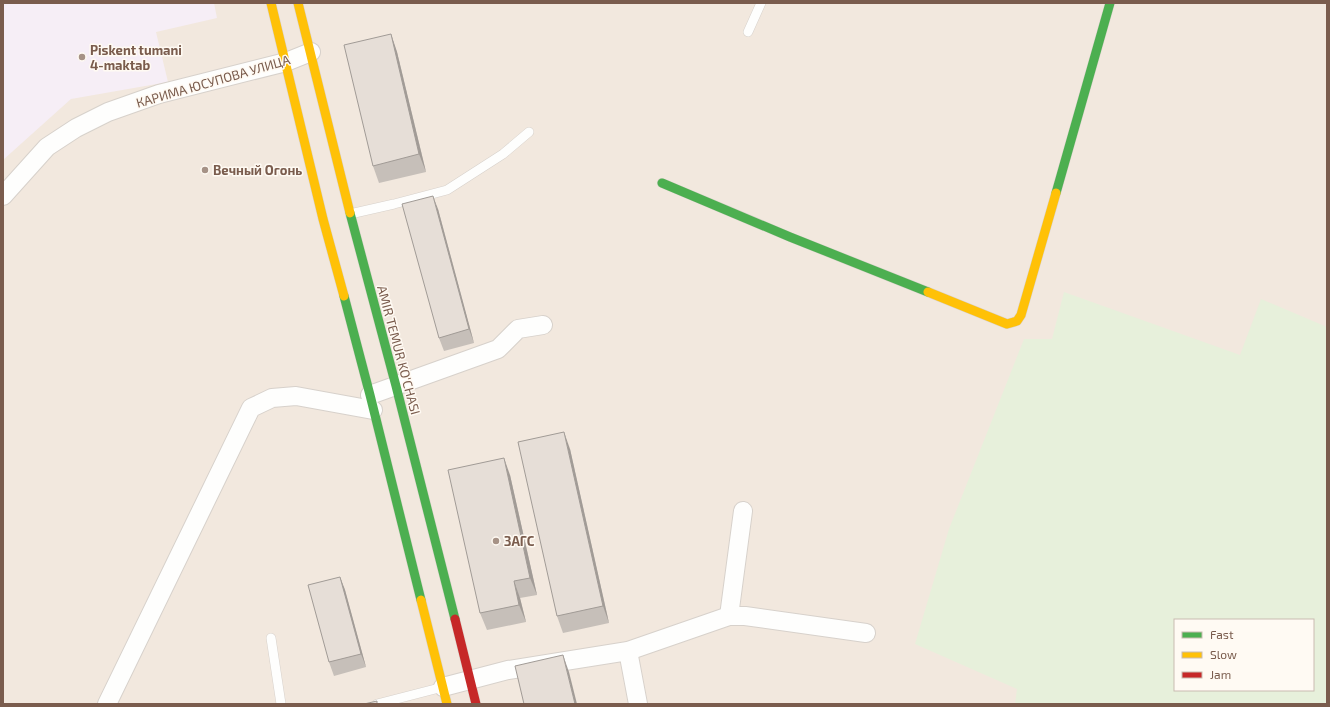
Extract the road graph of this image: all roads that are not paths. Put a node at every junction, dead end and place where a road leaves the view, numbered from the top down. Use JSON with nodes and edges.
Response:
{"nodes":[{"id":1,"x":271,"y":3,"type":"edge"},
{"id":2,"x":298,"y":3,"type":"edge"},
{"id":3,"x":761,"y":3,"type":"edge"},
{"id":4,"x":1110,"y":3,"type":"edge"},
{"id":5,"x":748,"y":32,"type":"dead end"},
{"id":6,"x":311,"y":52,"type":"junction"},
{"id":7,"x":286,"y":62,"type":"junction"},
{"id":8,"x":529,"y":132,"type":"dead end"},
{"id":9,"x":662,"y":183,"type":"dead end"},
{"id":10,"x":3,"y":196,"type":"edge"},
{"id":11,"x":350,"y":214,"type":"junction"},
{"id":12,"x":543,"y":325,"type":"dead end"},
{"id":13,"x":396,"y":386,"type":"junction"},
{"id":14,"x":371,"y":403,"type":"junction"},
{"id":15,"x":743,"y":510,"type":"dead end"},
{"id":16,"x":729,"y":616,"type":"junction"},
{"id":17,"x":866,"y":633,"type":"dead end"},
{"id":18,"x":271,"y":638,"type":"dead end"},
{"id":19,"x":628,"y":651,"type":"junction"},
{"id":20,"x":470,"y":680,"type":"junction"},
{"id":21,"x":445,"y":696,"type":"edge"},
{"id":22,"x":107,"y":704,"type":"edge"},
{"id":23,"x":281,"y":704,"type":"edge"},
{"id":24,"x":377,"y":704,"type":"edge"},
{"id":25,"x":476,"y":704,"type":"edge"},
{"id":26,"x":638,"y":704,"type":"edge"}],
"edges":[{"from":1,"to":7,"type":"main road"},
{"from":2,"to":6,"type":"main road","name":"AMIR TEMUR KO'CHASI"},
{"from":3,"to":5,"type":"lane"},
{"from":4,"to":9,"type":"main road"},
{"from":6,"to":7,"type":"street","name":"КАРИМА ЮСУПОВА УЛИЦА"},
{"from":6,"to":11,"type":"main road","name":"AMIR TEMUR KO'CHASI"},
{"from":7,"to":10,"type":"street","name":"КАРИМА ЮСУПОВА УЛИЦА"},
{"from":7,"to":14,"type":"main road"},
{"from":8,"to":11,"type":"lane"},
{"from":11,"to":13,"type":"main road","name":"AMIR TEMUR KO'CHASI"},
{"from":12,"to":13,"type":"street"},
{"from":13,"to":14,"type":"street"},
{"from":13,"to":20,"type":"main road","name":"AMIR TEMUR KO'CHASI"},
{"from":14,"to":21,"type":"main road"},
{"from":14,"to":22,"type":"street"},
{"from":15,"to":16,"type":"street"},
{"from":16,"to":17,"type":"street"},
{"from":16,"to":19,"type":"street"},
{"from":18,"to":23,"type":"lane"},
{"from":19,"to":20,"type":"street"},
{"from":19,"to":26,"type":"street"},
{"from":20,"to":21,"type":"street"},
{"from":20,"to":25,"type":"main road","name":"AMIR TEMUR KO'CHASI"},
{"from":21,"to":24,"type":"lane"}]}
